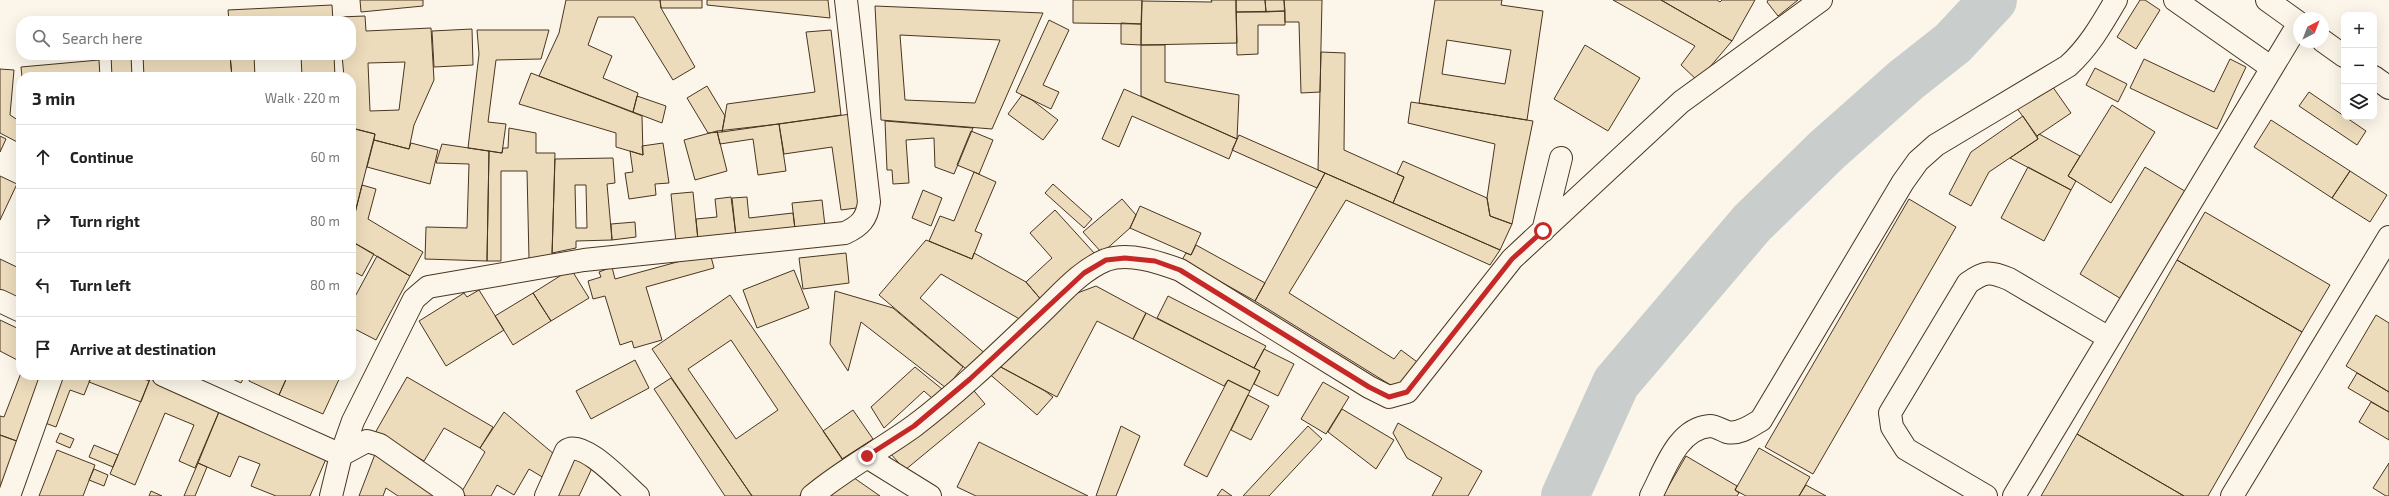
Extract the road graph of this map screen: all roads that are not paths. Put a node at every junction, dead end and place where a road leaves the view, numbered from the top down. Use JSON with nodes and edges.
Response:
{"nodes":[{"id":1,"x":846,"y":0,"type":"edge"},
{"id":2,"x":1821,"y":0,"type":"edge"},
{"id":3,"x":2116,"y":0,"type":"edge"},
{"id":4,"x":2175,"y":0,"type":"edge"},
{"id":5,"x":2267,"y":0,"type":"edge"},
{"id":6,"x":2293,"y":19,"type":"edge"},
{"id":7,"x":2293,"y":33,"type":"edge"},
{"id":8,"x":2329,"y":45,"type":"edge"},
{"id":9,"x":2341,"y":54,"type":"edge"},
{"id":10,"x":2272,"y":68,"type":"junction"},
{"id":11,"x":2377,"y":79,"type":"edge"},
{"id":12,"x":2389,"y":88,"type":"edge"},
{"id":13,"x":1561,"y":158,"type":"dead end"},
{"id":14,"x":1543,"y":231,"type":"junction"},
{"id":15,"x":2389,"y":237,"type":"edge"},
{"id":16,"x":0,"y":301,"type":"edge"},
{"id":17,"x":16,"y":309,"type":"edge"},
{"id":18,"x":2109,"y":338,"type":"junction"},
{"id":19,"x":50,"y":380,"type":"edge"},
{"id":20,"x":174,"y":380,"type":"edge"},
{"id":21,"x":341,"y":455,"type":"junction"},
{"id":22,"x":867,"y":456,"type":"junction"},
{"id":23,"x":9,"y":496,"type":"edge"},
{"id":24,"x":331,"y":496,"type":"edge"},
{"id":25,"x":453,"y":496,"type":"edge"},
{"id":26,"x":546,"y":496,"type":"edge"},
{"id":27,"x":638,"y":496,"type":"edge"},
{"id":28,"x":812,"y":496,"type":"edge"},
{"id":29,"x":930,"y":496,"type":"edge"},
{"id":30,"x":1652,"y":496,"type":"edge"},
{"id":31,"x":1986,"y":496,"type":"edge"},
{"id":32,"x":2014,"y":496,"type":"edge"},
{"id":33,"x":2232,"y":496,"type":"edge"}],
"edges":[{"from":1,"to":21,"type":"street"},
{"from":2,"to":14,"type":"street"},
{"from":3,"to":30,"type":"street"},
{"from":4,"to":10,"type":"street"},
{"from":5,"to":6,"type":"street"},
{"from":7,"to":10,"type":"street"},
{"from":8,"to":9,"type":"street"},
{"from":10,"to":18,"type":"street"},
{"from":11,"to":12,"type":"street"},
{"from":13,"to":14,"type":"street"},
{"from":14,"to":22,"type":"street"},
{"from":15,"to":33,"type":"street"},
{"from":16,"to":17,"type":"street"},
{"from":18,"to":31,"type":"street"},
{"from":18,"to":32,"type":"street"},
{"from":19,"to":23,"type":"street"},
{"from":20,"to":21,"type":"street"},
{"from":21,"to":24,"type":"street"},
{"from":21,"to":25,"type":"street"},
{"from":22,"to":28,"type":"street"},
{"from":22,"to":29,"type":"street"},
{"from":26,"to":27,"type":"street"}]}
